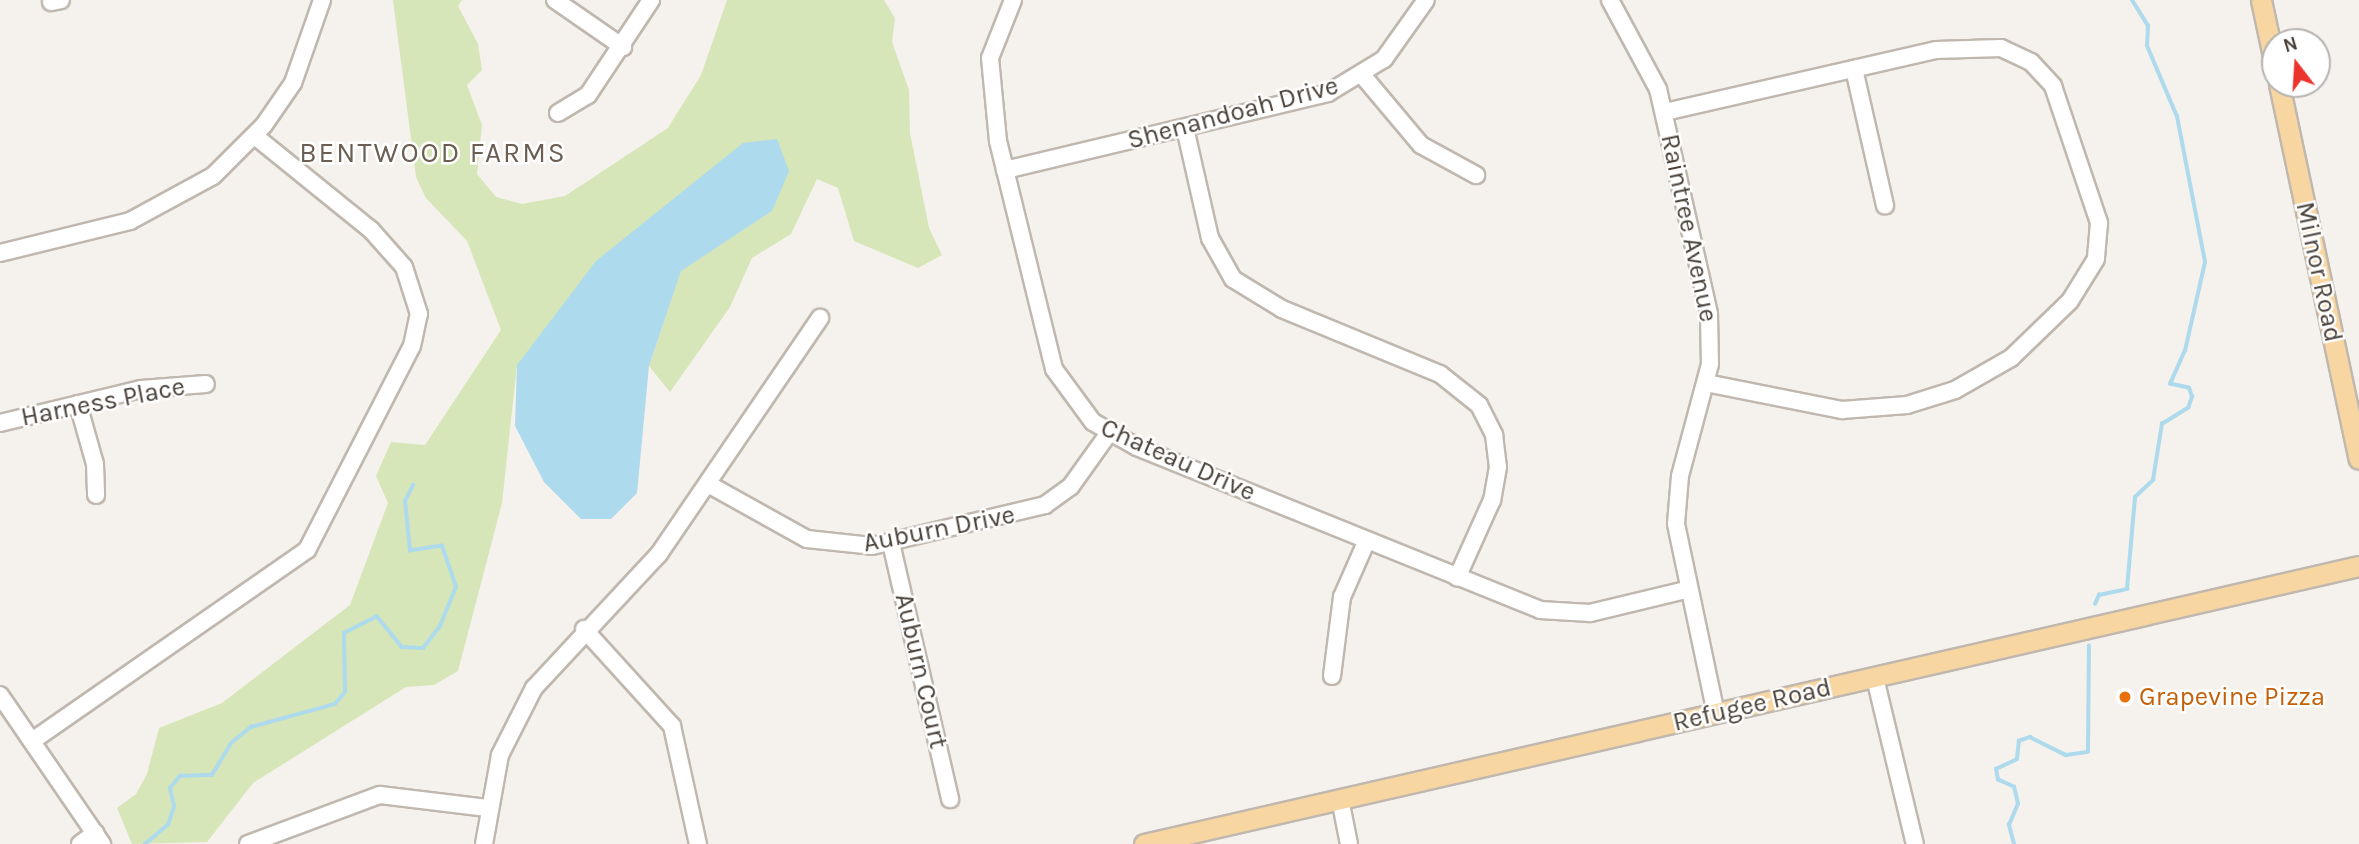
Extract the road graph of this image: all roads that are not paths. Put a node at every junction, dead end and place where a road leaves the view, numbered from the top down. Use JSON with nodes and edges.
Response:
{"nodes":[{"id":1,"x":322,"y":0,"type":"edge"},
{"id":2,"x":555,"y":0,"type":"edge"},
{"id":3,"x":651,"y":0,"type":"edge"},
{"id":4,"x":1013,"y":0,"type":"edge"},
{"id":5,"x":1426,"y":0,"type":"edge"},
{"id":6,"x":1610,"y":0,"type":"edge"},
{"id":7,"x":2261,"y":0,"type":"edge"},
{"id":8,"x":2267,"y":28,"type":"edge"},
{"id":9,"x":623,"y":47,"type":"junction"},
{"id":10,"x":1854,"y":69,"type":"junction"},
{"id":11,"x":1363,"y":76,"type":"junction"},
{"id":12,"x":2282,"y":98,"type":"edge"},
{"id":13,"x":558,"y":113,"type":"dead end"},
{"id":14,"x":1665,"y":113,"type":"junction"},
{"id":15,"x":1185,"y":128,"type":"junction"},
{"id":16,"x":255,"y":136,"type":"junction"},
{"id":17,"x":1005,"y":170,"type":"junction"},
{"id":18,"x":1476,"y":175,"type":"dead end"},
{"id":19,"x":1885,"y":206,"type":"dead end"},
{"id":20,"x":0,"y":253,"type":"edge"},
{"id":21,"x":820,"y":318,"type":"dead end"},
{"id":22,"x":1706,"y":383,"type":"junction"},
{"id":23,"x":206,"y":384,"type":"dead end"},
{"id":24,"x":78,"y":404,"type":"junction"},
{"id":25,"x":0,"y":423,"type":"edge"},
{"id":26,"x":1109,"y":433,"type":"junction"},
{"id":27,"x":2359,"y":459,"type":"edge"},
{"id":28,"x":708,"y":484,"type":"junction"},
{"id":29,"x":96,"y":495,"type":"dead end"},
{"id":30,"x":1367,"y":540,"type":"junction"},
{"id":31,"x":891,"y":543,"type":"junction"},
{"id":32,"x":2359,"y":566,"type":"edge"},
{"id":33,"x":1457,"y":578,"type":"junction"},
{"id":34,"x":1686,"y":590,"type":"junction"},
{"id":35,"x":584,"y":629,"type":"junction"},
{"id":36,"x":1332,"y":676,"type":"dead end"},
{"id":37,"x":1875,"y":678,"type":"junction"},
{"id":38,"x":0,"y":695,"type":"edge"},
{"id":39,"x":1716,"y":713,"type":"junction"},
{"id":40,"x":32,"y":741,"type":"junction"},
{"id":41,"x":950,"y":799,"type":"dead end"},
{"id":42,"x":1340,"y":799,"type":"junction"},
{"id":43,"x":487,"y":807,"type":"junction"},
{"id":44,"x":291,"y":828,"type":"junction"},
{"id":45,"x":98,"y":839,"type":"edge"},
{"id":46,"x":80,"y":844,"type":"edge"},
{"id":47,"x":248,"y":844,"type":"edge"},
{"id":48,"x":296,"y":844,"type":"edge"},
{"id":49,"x":484,"y":844,"type":"edge"},
{"id":50,"x":698,"y":844,"type":"edge"},
{"id":51,"x":1144,"y":844,"type":"edge"},
{"id":52,"x":1349,"y":844,"type":"edge"},
{"id":53,"x":1915,"y":844,"type":"edge"}],
"edges":[{"from":1,"to":16,"type":"street"},
{"from":2,"to":9,"type":"street"},
{"from":3,"to":9,"type":"street"},
{"from":4,"to":17,"type":"street","name":"Chateau Drive"},
{"from":5,"to":11,"type":"street","name":"Shenandoah Drive"},
{"from":6,"to":14,"type":"street","name":"Raintree Avenue"},
{"from":7,"to":8,"type":"main road"},
{"from":9,"to":13,"type":"street"},
{"from":10,"to":14,"type":"street"},
{"from":10,"to":19,"type":"street"},
{"from":10,"to":22,"type":"street"},
{"from":11,"to":15,"type":"street","name":"Shenandoah Drive"},
{"from":11,"to":18,"type":"street"},
{"from":12,"to":27,"type":"main road","name":"Milnor Road"},
{"from":14,"to":22,"type":"street","name":"Raintree Avenue"},
{"from":15,"to":17,"type":"street","name":"Shenandoah Drive"},
{"from":15,"to":33,"type":"street"},
{"from":16,"to":20,"type":"street"},
{"from":16,"to":40,"type":"street"},
{"from":17,"to":26,"type":"street","name":"Chateau Drive"},
{"from":21,"to":28,"type":"street"},
{"from":22,"to":34,"type":"street","name":"Raintree Avenue"},
{"from":23,"to":24,"type":"street","name":"Harness Place"},
{"from":24,"to":25,"type":"street","name":"Harness Place"},
{"from":24,"to":29,"type":"street"},
{"from":26,"to":30,"type":"street","name":"Chateau Drive"},
{"from":26,"to":31,"type":"street","name":"Auburn Drive"},
{"from":28,"to":31,"type":"street","name":"Auburn Drive"},
{"from":28,"to":35,"type":"street"},
{"from":30,"to":33,"type":"street","name":"Chateau Drive"},
{"from":30,"to":36,"type":"street"},
{"from":31,"to":41,"type":"street","name":"Auburn Court"},
{"from":32,"to":37,"type":"main road","name":"Refugee Road"},
{"from":33,"to":34,"type":"street","name":"Chateau Drive"},
{"from":34,"to":39,"type":"street","name":"Raintree Avenue"},
{"from":35,"to":43,"type":"street"},
{"from":35,"to":50,"type":"street"},
{"from":37,"to":39,"type":"main road","name":"Refugee Road"},
{"from":37,"to":53,"type":"street"},
{"from":38,"to":40,"type":"street"},
{"from":39,"to":42,"type":"main road","name":"Refugee Road"},
{"from":40,"to":45,"type":"street"},
{"from":42,"to":51,"type":"main road","name":"Refugee Road"},
{"from":42,"to":52,"type":"street"},
{"from":43,"to":44,"type":"street"},
{"from":43,"to":49,"type":"street"},
{"from":44,"to":47,"type":"street"},
{"from":44,"to":48,"type":"street"},
{"from":45,"to":46,"type":"street"}]}
